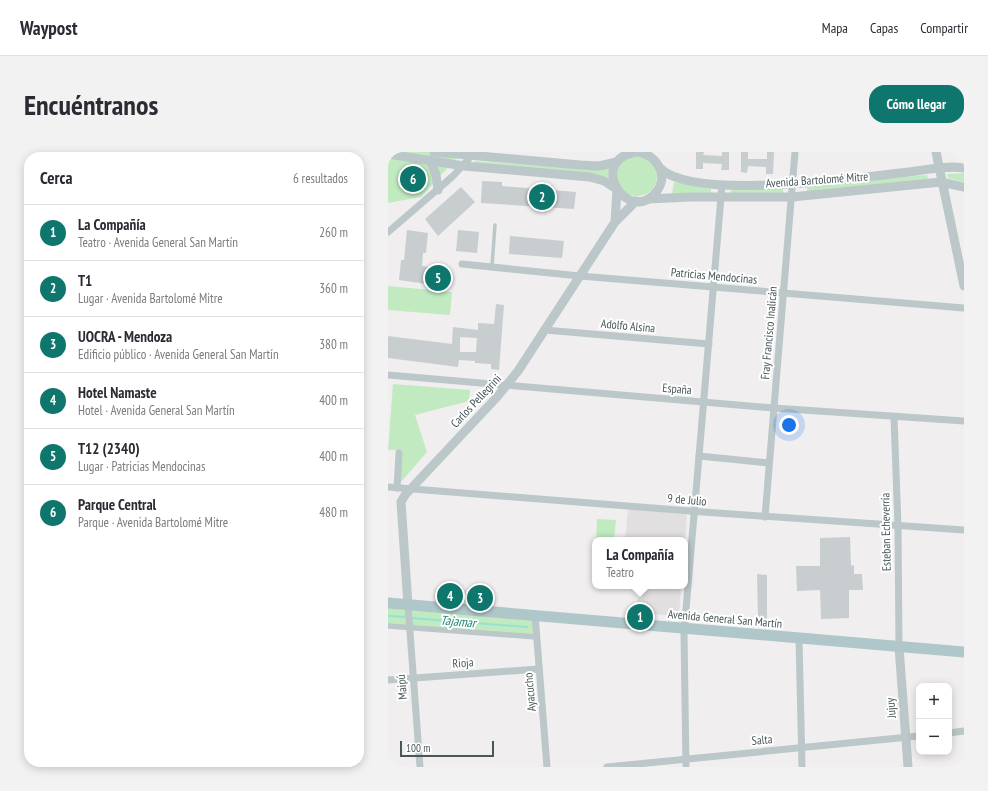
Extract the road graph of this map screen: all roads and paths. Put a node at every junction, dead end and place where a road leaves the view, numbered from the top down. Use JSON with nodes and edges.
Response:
{"nodes":[{"id":1,"x":434,"y":152,"type":"edge"},
{"id":2,"x":634,"y":152,"type":"edge"},
{"id":3,"x":656,"y":152,"type":"edge"},
{"id":4,"x":795,"y":152,"type":"edge"},
{"id":5,"x":936,"y":152,"type":"edge"},
{"id":6,"x":388,"y":154,"type":"edge"},
{"id":7,"x":474,"y":154,"type":"edge"},
{"id":8,"x":430,"y":160,"type":"junction"},
{"id":9,"x":617,"y":162,"type":"junction"},
{"id":10,"x":658,"y":165,"type":"junction"},
{"id":11,"x":464,"y":166,"type":"junction"},
{"id":12,"x":963,"y":167,"type":"edge"},
{"id":13,"x":938,"y":169,"type":"junction"},
{"id":14,"x":941,"y":182,"type":"junction"},
{"id":15,"x":793,"y":184,"type":"junction"},
{"id":16,"x":722,"y":185,"type":"junction"},
{"id":17,"x":964,"y":187,"type":"edge"},
{"id":18,"x":616,"y":189,"type":"junction"},
{"id":19,"x":438,"y":190,"type":"junction"},
{"id":20,"x":721,"y":196,"type":"junction"},
{"id":21,"x":792,"y":196,"type":"junction"},
{"id":22,"x":648,"y":198,"type":"junction"},
{"id":23,"x":636,"y":201,"type":"junction"},
{"id":24,"x":614,"y":222,"type":"junction"},
{"id":25,"x":495,"y":225,"type":"dead end"},
{"id":26,"x":388,"y":232,"type":"edge"},
{"id":27,"x":462,"y":264,"type":"dead end"},
{"id":28,"x":492,"y":268,"type":"junction"},
{"id":29,"x":580,"y":276,"type":"junction"},
{"id":30,"x":714,"y":286,"type":"junction"},
{"id":31,"x":964,"y":286,"type":"edge"},
{"id":32,"x":783,"y":293,"type":"junction"},
{"id":33,"x":964,"y":308,"type":"edge"},
{"id":34,"x":545,"y":330,"type":"junction"},
{"id":35,"x":709,"y":344,"type":"junction"},
{"id":36,"x":388,"y":375,"type":"edge"},
{"id":37,"x":507,"y":386,"type":"junction"},
{"id":38,"x":704,"y":402,"type":"junction"},
{"id":39,"x":774,"y":408,"type":"junction"},
{"id":40,"x":894,"y":417,"type":"junction"},
{"id":41,"x":964,"y":421,"type":"edge"},
{"id":42,"x":399,"y":454,"type":"dead end"},
{"id":43,"x":699,"y":456,"type":"junction"},
{"id":44,"x":769,"y":462,"type":"junction"},
{"id":45,"x":388,"y":487,"type":"edge"},
{"id":46,"x":397,"y":488,"type":"junction"},
{"id":47,"x":409,"y":489,"type":"junction"},
{"id":48,"x":694,"y":512,"type":"junction"},
{"id":49,"x":765,"y":517,"type":"junction"},
{"id":50,"x":898,"y":526,"type":"junction"},
{"id":51,"x":964,"y":530,"type":"edge"},
{"id":52,"x":388,"y":603,"type":"edge"},
{"id":53,"x":408,"y":605,"type":"junction"},
{"id":54,"x":535,"y":615,"type":"junction"},
{"id":55,"x":388,"y":626,"type":"edge"},
{"id":56,"x":409,"y":628,"type":"junction"},
{"id":57,"x":685,"y":628,"type":"junction"},
{"id":58,"x":537,"y":637,"type":"junction"},
{"id":59,"x":799,"y":639,"type":"junction"},
{"id":60,"x":899,"y":647,"type":"junction"},
{"id":61,"x":964,"y":652,"type":"edge"},
{"id":62,"x":539,"y":668,"type":"junction"},
{"id":63,"x":413,"y":678,"type":"junction"},
{"id":64,"x":388,"y":680,"type":"edge"},
{"id":65,"x":964,"y":731,"type":"edge"},
{"id":66,"x":952,"y":732,"type":"edge"},
{"id":67,"x":916,"y":736,"type":"edge"},
{"id":68,"x":906,"y":737,"type":"junction"},
{"id":69,"x":801,"y":747,"type":"junction"},
{"id":70,"x":686,"y":759,"type":"junction"},
{"id":71,"x":420,"y":767,"type":"edge"},
{"id":72,"x":547,"y":767,"type":"edge"},
{"id":73,"x":607,"y":767,"type":"edge"},
{"id":74,"x":686,"y":767,"type":"edge"},
{"id":75,"x":802,"y":767,"type":"edge"},
{"id":76,"x":908,"y":767,"type":"edge"}],
"edges":[{"from":1,"to":7,"type":"street"},
{"from":2,"to":9,"type":"street"},
{"from":2,"to":10,"type":"street"},
{"from":3,"to":10,"type":"street"},
{"from":4,"to":15,"type":"street","name":"Fray Francisco Inalicán"},
{"from":5,"to":13,"type":"street"},
{"from":6,"to":8,"type":"street"},
{"from":7,"to":9,"type":"street"},
{"from":7,"to":11,"type":"street"},
{"from":8,"to":11,"type":"street"},
{"from":8,"to":19,"type":"street"},
{"from":9,"to":18,"type":"street"},
{"from":10,"to":16,"type":"street","name":"Avenida Bartolomé Mitre"},
{"from":10,"to":22,"type":"street"},
{"from":11,"to":18,"type":"street"},
{"from":11,"to":19,"type":"street"},
{"from":12,"to":13,"type":"street","name":"Avenida Bartolomé Mitre"},
{"from":13,"to":14,"type":"street"},
{"from":13,"to":15,"type":"street","name":"Avenida Bartolomé Mitre"},
{"from":14,"to":17,"type":"street","name":"Avenida Bartolomé Mitre"},
{"from":14,"to":21,"type":"street","name":"Avenida Bartolomé Mitre"},
{"from":14,"to":31,"type":"street"},
{"from":15,"to":16,"type":"street","name":"Avenida Bartolomé Mitre"},
{"from":15,"to":21,"type":"street","name":"Fray Francisco Inalicán"},
{"from":16,"to":20,"type":"street"},
{"from":18,"to":23,"type":"street"},
{"from":18,"to":24,"type":"street","name":"Carlos Pellegrini"},
{"from":19,"to":26,"type":"street"},
{"from":20,"to":21,"type":"street","name":"Avenida Bartolomé Mitre"},
{"from":20,"to":22,"type":"street","name":"Avenida Bartolomé Mitre"},
{"from":20,"to":30,"type":"street"},
{"from":21,"to":32,"type":"street","name":"Fray Francisco Inalicán"},
{"from":22,"to":23,"type":"street"},
{"from":23,"to":24,"type":"street","name":"Carlos Pellegrini"},
{"from":24,"to":29,"type":"street","name":"Carlos Pellegrini"},
{"from":25,"to":28,"type":"lane"},
{"from":27,"to":28,"type":"street","name":"Patricias Mendocinas"},
{"from":28,"to":29,"type":"street","name":"Patricias Mendocinas"},
{"from":29,"to":30,"type":"street","name":"Patricias Mendocinas"},
{"from":29,"to":34,"type":"street","name":"Carlos Pellegrini"},
{"from":30,"to":32,"type":"street","name":"Patricias Mendocinas"},
{"from":30,"to":35,"type":"street"},
{"from":32,"to":33,"type":"street","name":"Patricias Mendocinas"},
{"from":32,"to":39,"type":"street","name":"Fray Francisco Inalicán"},
{"from":34,"to":35,"type":"street","name":"Adolfo Alsina"},
{"from":34,"to":37,"type":"street","name":"Carlos Pellegrini"},
{"from":35,"to":38,"type":"street"},
{"from":36,"to":37,"type":"street","name":"España"},
{"from":37,"to":38,"type":"street","name":"España"},
{"from":37,"to":47,"type":"street","name":"Carlos Pellegrini"},
{"from":38,"to":39,"type":"street","name":"España"},
{"from":38,"to":43,"type":"street"},
{"from":39,"to":40,"type":"street","name":"España"},
{"from":39,"to":44,"type":"street","name":"Fray Francisco Inalicán"},
{"from":40,"to":41,"type":"street","name":"España"},
{"from":40,"to":50,"type":"street","name":"Esteban Echeverría"},
{"from":42,"to":46,"type":"street"},
{"from":43,"to":44,"type":"street"},
{"from":43,"to":48,"type":"street"},
{"from":44,"to":49,"type":"street","name":"Fray Francisco Inalicán"},
{"from":45,"to":46,"type":"street"},
{"from":46,"to":47,"type":"street","name":"9 de Julio"},
{"from":47,"to":48,"type":"street","name":"9 de Julio"},
{"from":47,"to":53,"type":"street","name":"Carlos Pellegrini"},
{"from":48,"to":49,"type":"street","name":"9 de Julio"},
{"from":48,"to":57,"type":"street"},
{"from":49,"to":50,"type":"street","name":"9 de Julio"},
{"from":50,"to":51,"type":"street","name":"9 de Julio"},
{"from":50,"to":60,"type":"street","name":"Esteban Echeverría"},
{"from":52,"to":53,"type":"main road","name":"Avenida General San Martín"},
{"from":53,"to":54,"type":"main road","name":"Avenida General San Martín"},
{"from":53,"to":56,"type":"street","name":"Maipú"},
{"from":54,"to":57,"type":"main road","name":"Avenida General San Martín"},
{"from":54,"to":58,"type":"street","name":"Ayacucho"},
{"from":55,"to":56,"type":"street"},
{"from":56,"to":58,"type":"street"},
{"from":56,"to":63,"type":"street","name":"Maipú"},
{"from":57,"to":59,"type":"main road","name":"Avenida General San Martín"},
{"from":57,"to":70,"type":"street"},
{"from":58,"to":62,"type":"street","name":"Ayacucho"},
{"from":59,"to":60,"type":"main road","name":"Avenida General San Martín"},
{"from":59,"to":69,"type":"street"},
{"from":60,"to":61,"type":"main road","name":"Avenida General San Martín"},
{"from":60,"to":68,"type":"street","name":"Jujuy"},
{"from":62,"to":63,"type":"street","name":"Rioja"},
{"from":62,"to":72,"type":"street","name":"Ayacucho"},
{"from":63,"to":64,"type":"street","name":"Rioja"},
{"from":63,"to":71,"type":"street","name":"Maipú"},
{"from":65,"to":66,"type":"street"},
{"from":67,"to":68,"type":"street","name":"Salta"},
{"from":68,"to":69,"type":"street","name":"Salta"},
{"from":68,"to":76,"type":"street","name":"Jujuy"},
{"from":69,"to":70,"type":"street","name":"Salta"},
{"from":69,"to":75,"type":"street"},
{"from":70,"to":73,"type":"street","name":"Salta"},
{"from":70,"to":74,"type":"street"}]}
